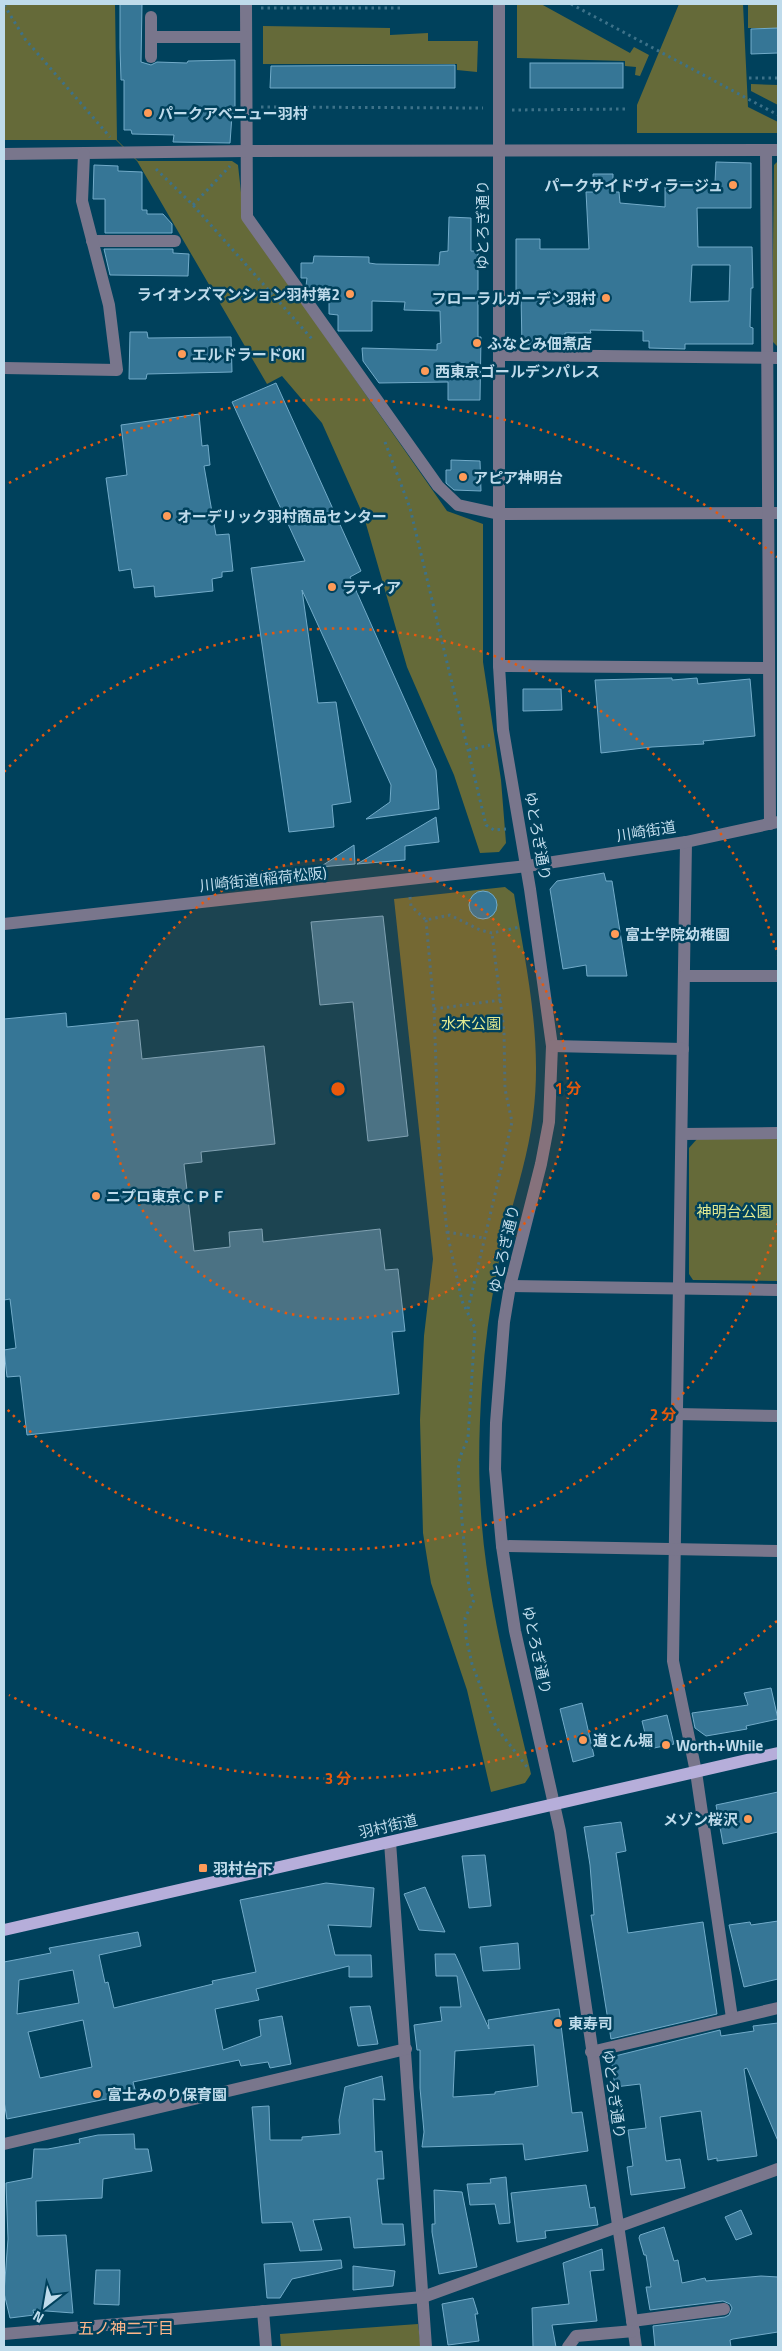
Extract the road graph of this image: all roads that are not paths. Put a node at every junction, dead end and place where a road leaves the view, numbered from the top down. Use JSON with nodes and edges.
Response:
{"nodes":[{"id":1,"x":499,"y":4,"type":"edge"},
{"id":2,"x":250,"y":6,"type":"edge"},
{"id":3,"x":151,"y":17,"type":"dead end"},
{"id":4,"x":151,"y":37,"type":"junction"},
{"id":5,"x":246,"y":37,"type":"junction"},
{"id":6,"x":151,"y":57,"type":"dead end"},
{"id":7,"x":772,"y":150,"type":"edge"},
{"id":8,"x":246,"y":151,"type":"junction"},
{"id":9,"x":498,"y":152,"type":"junction"},
{"id":10,"x":4,"y":154,"type":"edge"},
{"id":11,"x":84,"y":154,"type":"junction"},
{"id":12,"x":92,"y":241,"type":"junction"},
{"id":13,"x":175,"y":241,"type":"dead end"},
{"id":14,"x":499,"y":356,"type":"junction"},
{"id":15,"x":773,"y":358,"type":"edge"},
{"id":16,"x":4,"y":368,"type":"edge"},
{"id":17,"x":499,"y":514,"type":"junction"},
{"id":18,"x":773,"y":514,"type":"edge"},
{"id":19,"x":499,"y":666,"type":"junction"},
{"id":20,"x":769,"y":668,"type":"junction"},
{"id":21,"x":774,"y":823,"type":"edge"},
{"id":22,"x":686,"y":842,"type":"junction"},
{"id":23,"x":527,"y":866,"type":"junction"},
{"id":24,"x":4,"y":924,"type":"edge"},
{"id":25,"x":684,"y":976,"type":"junction"},
{"id":26,"x":778,"y":976,"type":"edge"},
{"id":27,"x":552,"y":1046,"type":"junction"},
{"id":28,"x":683,"y":1049,"type":"junction"},
{"id":29,"x":778,"y":1133,"type":"edge"},
{"id":30,"x":682,"y":1134,"type":"junction"},
{"id":31,"x":510,"y":1286,"type":"junction"},
{"id":32,"x":679,"y":1289,"type":"junction"},
{"id":33,"x":778,"y":1290,"type":"edge"},
{"id":34,"x":677,"y":1414,"type":"junction"},
{"id":35,"x":778,"y":1416,"type":"edge"},
{"id":36,"x":502,"y":1546,"type":"junction"},
{"id":37,"x":675,"y":1549,"type":"junction"},
{"id":38,"x":778,"y":1551,"type":"edge"},
{"id":39,"x":778,"y":1752,"type":"edge"},
{"id":40,"x":696,"y":1772,"type":"junction"},
{"id":41,"x":555,"y":1806,"type":"junction"},
{"id":42,"x":390,"y":1842,"type":"junction"},
{"id":43,"x":4,"y":1930,"type":"edge"},
{"id":44,"x":778,"y":2008,"type":"edge"},
{"id":45,"x":732,"y":2018,"type":"junction"},
{"id":46,"x":406,"y":2049,"type":"junction"},
{"id":47,"x":591,"y":2052,"type":"junction"},
{"id":48,"x":4,"y":2144,"type":"edge"},
{"id":49,"x":778,"y":2169,"type":"edge"},
{"id":50,"x":617,"y":2226,"type":"junction"},
{"id":51,"x":423,"y":2297,"type":"junction"},
{"id":52,"x":724,"y":2309,"type":"dead end"},
{"id":53,"x":263,"y":2311,"type":"junction"},
{"id":54,"x":633,"y":2326,"type":"junction"},
{"id":55,"x":4,"y":2334,"type":"edge"},
{"id":56,"x":266,"y":2347,"type":"edge"},
{"id":57,"x":426,"y":2347,"type":"edge"},
{"id":58,"x":568,"y":2347,"type":"edge"},
{"id":59,"x":636,"y":2347,"type":"edge"}],
"edges":[{"from":1,"to":9,"type":"street","name":"ゆとろぎ通り"},
{"from":2,"to":5,"type":"street"},
{"from":3,"to":4,"type":"street"},
{"from":4,"to":5,"type":"street"},
{"from":4,"to":6,"type":"street"},
{"from":5,"to":8,"type":"street"},
{"from":7,"to":9,"type":"street"},
{"from":7,"to":15,"type":"street"},
{"from":8,"to":9,"type":"street"},
{"from":8,"to":11,"type":"street"},
{"from":8,"to":17,"type":"street"},
{"from":9,"to":14,"type":"street","name":"ゆとろぎ通り"},
{"from":10,"to":11,"type":"street"},
{"from":11,"to":12,"type":"street"},
{"from":12,"to":13,"type":"street"},
{"from":12,"to":16,"type":"street"},
{"from":14,"to":15,"type":"street"},
{"from":14,"to":17,"type":"street","name":"ゆとろぎ通り"},
{"from":15,"to":18,"type":"street"},
{"from":17,"to":18,"type":"street"},
{"from":17,"to":19,"type":"street","name":"ゆとろぎ通り"},
{"from":18,"to":20,"type":"street"},
{"from":19,"to":20,"type":"street"},
{"from":19,"to":23,"type":"street","name":"ゆとろぎ通り"},
{"from":20,"to":21,"type":"street"},
{"from":21,"to":22,"type":"street","name":"川崎街道"},
{"from":22,"to":23,"type":"street","name":"川崎街道"},
{"from":22,"to":25,"type":"street"},
{"from":23,"to":24,"type":"street","name":"川崎街道(稲荷松阪)"},
{"from":23,"to":27,"type":"street","name":"ゆとろぎ通り"},
{"from":25,"to":26,"type":"street"},
{"from":25,"to":28,"type":"street"},
{"from":27,"to":28,"type":"street"},
{"from":27,"to":31,"type":"street","name":"ゆとろぎ通り"},
{"from":28,"to":30,"type":"street"},
{"from":29,"to":30,"type":"street"},
{"from":30,"to":32,"type":"street"},
{"from":31,"to":32,"type":"street"},
{"from":31,"to":36,"type":"street","name":"ゆとろぎ通り"},
{"from":32,"to":33,"type":"street"},
{"from":32,"to":34,"type":"street"},
{"from":34,"to":35,"type":"street"},
{"from":34,"to":37,"type":"street"},
{"from":36,"to":37,"type":"street"},
{"from":36,"to":41,"type":"street","name":"ゆとろぎ通り"},
{"from":37,"to":38,"type":"street"},
{"from":37,"to":40,"type":"street"},
{"from":39,"to":40,"type":"main road","name":"羽村街道"},
{"from":40,"to":41,"type":"main road","name":"羽村街道"},
{"from":40,"to":45,"type":"street"},
{"from":41,"to":42,"type":"main road","name":"羽村街道"},
{"from":41,"to":47,"type":"street","name":"ゆとろぎ通り"},
{"from":42,"to":43,"type":"main road","name":"羽村街道"},
{"from":42,"to":46,"type":"street"},
{"from":44,"to":45,"type":"street"},
{"from":45,"to":47,"type":"street"},
{"from":46,"to":48,"type":"street"},
{"from":46,"to":51,"type":"street"},
{"from":47,"to":50,"type":"street","name":"ゆとろぎ通り"},
{"from":49,"to":50,"type":"street"},
{"from":50,"to":51,"type":"street"},
{"from":50,"to":54,"type":"street","name":"ゆとろぎ通り"},
{"from":51,"to":53,"type":"street"},
{"from":51,"to":57,"type":"street"},
{"from":52,"to":54,"type":"street"},
{"from":53,"to":55,"type":"street"},
{"from":53,"to":56,"type":"street"},
{"from":54,"to":58,"type":"street"},
{"from":54,"to":59,"type":"street","name":"ゆとろぎ通り"}]}
